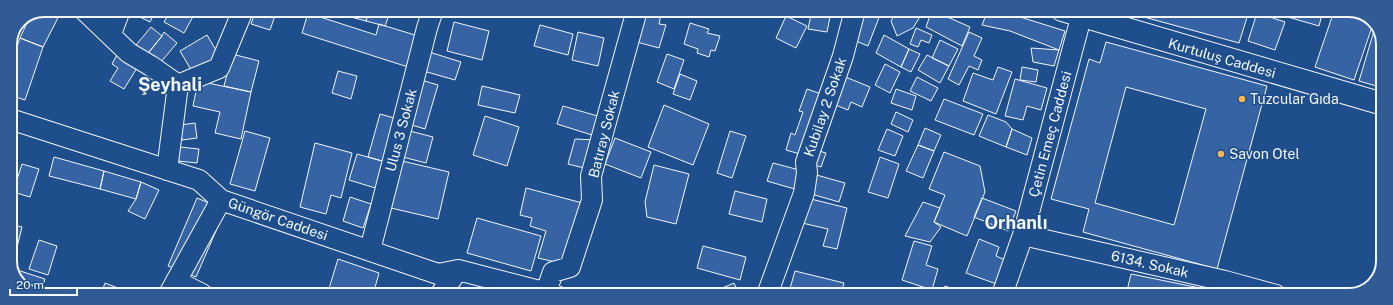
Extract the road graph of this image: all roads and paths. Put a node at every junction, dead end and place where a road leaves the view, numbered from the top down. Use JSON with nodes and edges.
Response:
{"nodes":[{"id":1,"x":92,"y":17,"type":"edge"},
{"id":2,"x":117,"y":17,"type":"edge"},
{"id":3,"x":240,"y":17,"type":"edge"},
{"id":4,"x":431,"y":17,"type":"edge"},
{"id":5,"x":635,"y":17,"type":"edge"},
{"id":6,"x":853,"y":17,"type":"edge"},
{"id":7,"x":1074,"y":17,"type":"edge"},
{"id":8,"x":1089,"y":17,"type":"edge"},
{"id":9,"x":111,"y":34,"type":"junction"},
{"id":10,"x":178,"y":85,"type":"junction"},
{"id":11,"x":1376,"y":102,"type":"edge"},
{"id":12,"x":17,"y":121,"type":"edge"},
{"id":13,"x":167,"y":170,"type":"junction"},
{"id":14,"x":221,"y":200,"type":"junction"},
{"id":15,"x":1024,"y":235,"type":"junction"},
{"id":16,"x":370,"y":250,"type":"junction"},
{"id":17,"x":458,"y":270,"type":"junction"},
{"id":18,"x":172,"y":288,"type":"edge"},
{"id":19,"x":445,"y":288,"type":"edge"},
{"id":20,"x":530,"y":288,"type":"edge"},
{"id":21,"x":551,"y":288,"type":"edge"},
{"id":22,"x":770,"y":288,"type":"edge"},
{"id":23,"x":1005,"y":288,"type":"edge"},
{"id":24,"x":1250,"y":288,"type":"edge"}],
"edges":[{"from":1,"to":9,"type":"street"},
{"from":2,"to":9,"type":"street"},
{"from":3,"to":10,"type":"street"},
{"from":4,"to":16,"type":"street","name":"Ulus 3 Sokak"},
{"from":5,"to":21,"type":"street","name":"Batıray Sokak"},
{"from":6,"to":22,"type":"street","name":"Kubilay 2 Sokak"},
{"from":7,"to":15,"type":"street","name":"Çetin Emeç Caddesi"},
{"from":8,"to":11,"type":"main road","name":"Kurtuluş Caddesi"},
{"from":9,"to":10,"type":"street"},
{"from":10,"to":13,"type":"street"},
{"from":12,"to":13,"type":"street","name":"Güngör Caddesi"},
{"from":13,"to":14,"type":"street","name":"Güngör Caddesi"},
{"from":14,"to":16,"type":"street","name":"Güngör Caddesi"},
{"from":14,"to":18,"type":"street"},
{"from":15,"to":23,"type":"street","name":"Çetin Emeç Caddesi"},
{"from":15,"to":24,"type":"street","name":"6134. Sokak"},
{"from":16,"to":17,"type":"street","name":"Güngör Caddesi"},
{"from":17,"to":19,"type":"street"},
{"from":17,"to":20,"type":"street","name":"Güngör Caddesi"}]}
